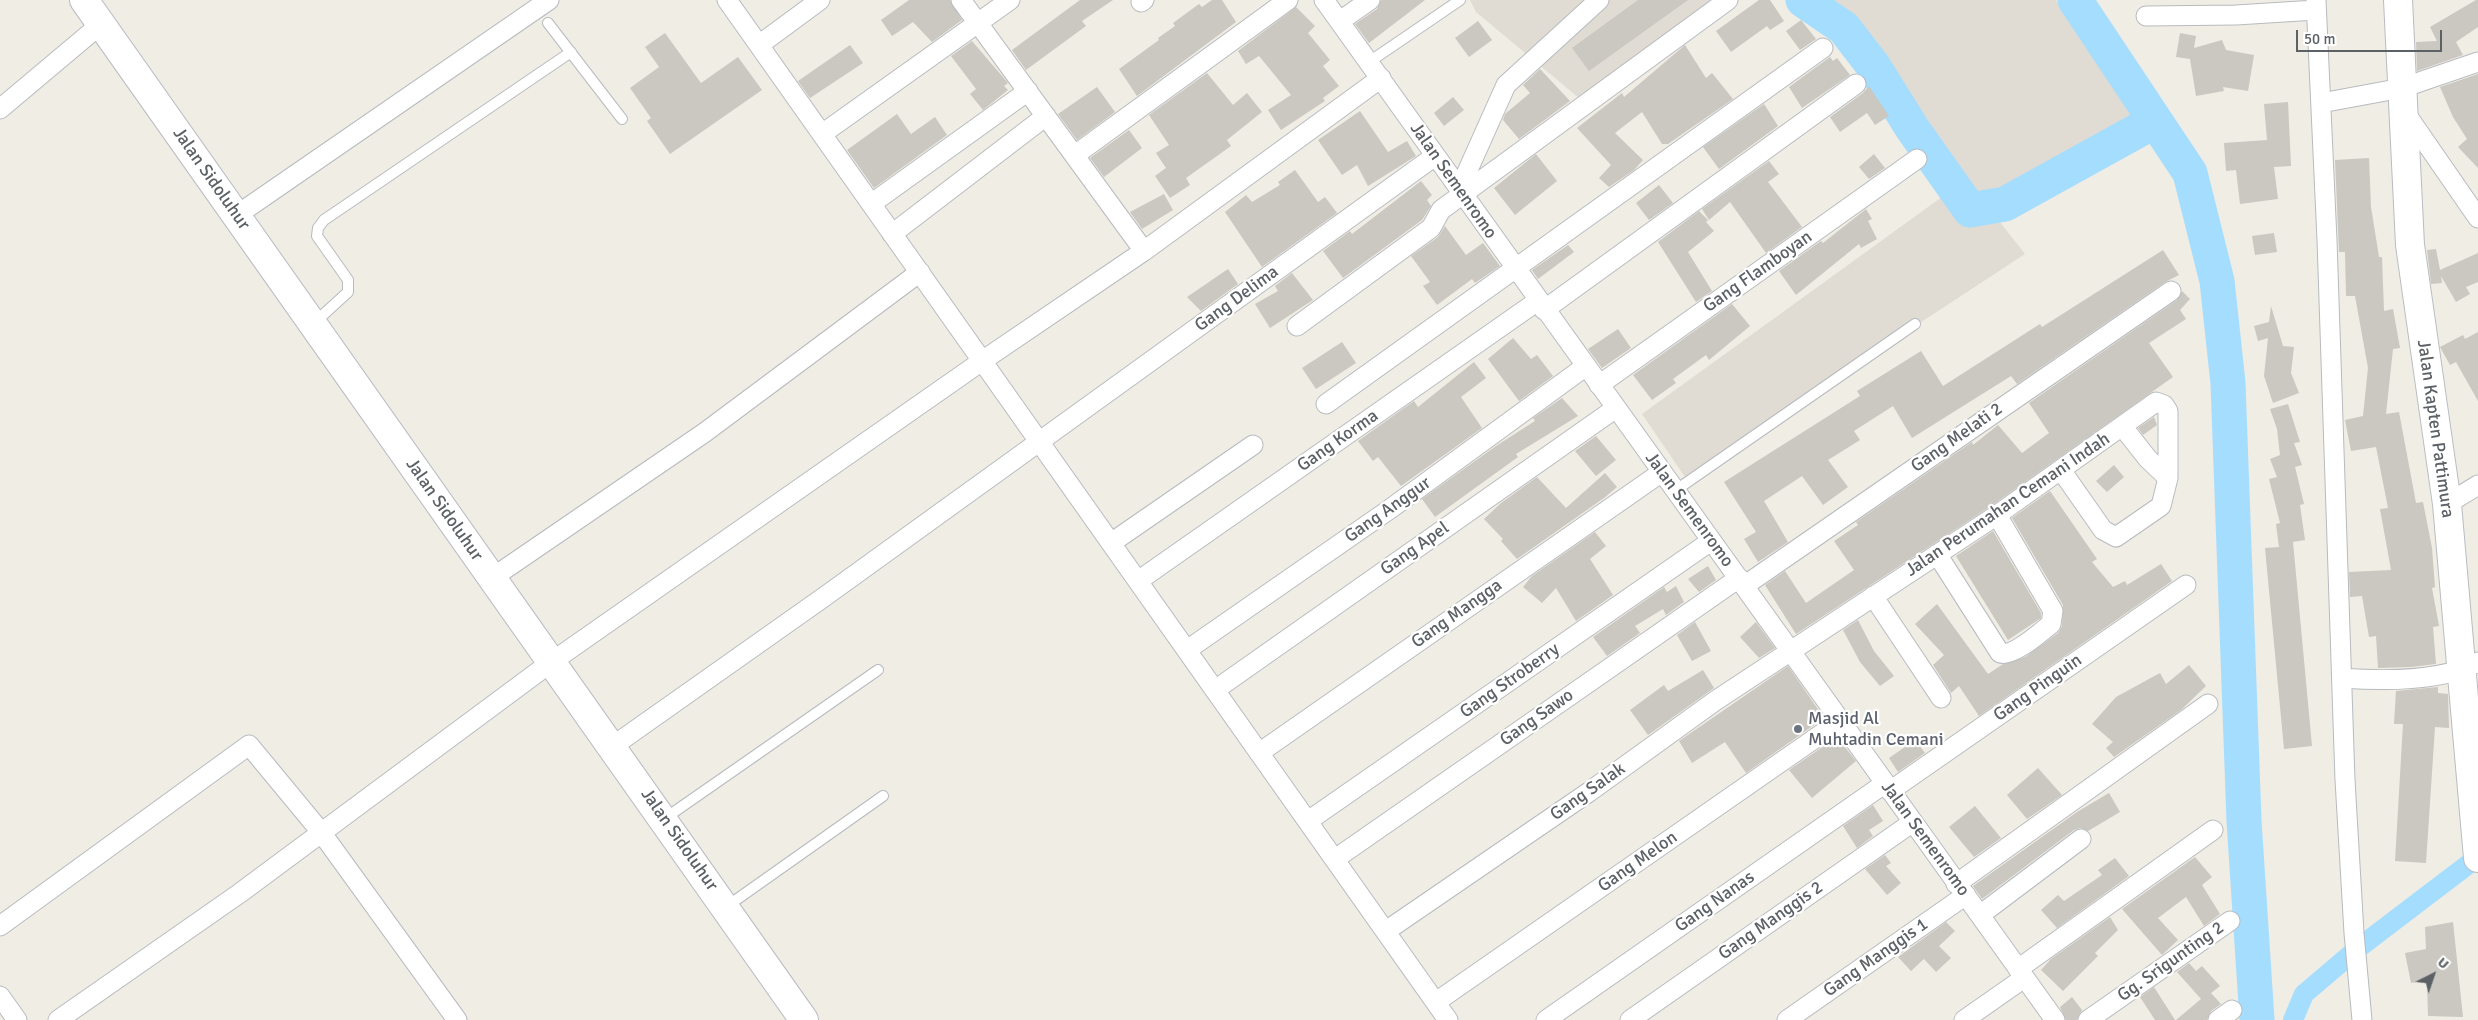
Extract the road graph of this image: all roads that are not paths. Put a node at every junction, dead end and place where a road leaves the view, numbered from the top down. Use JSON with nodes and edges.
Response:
{"nodes":[{"id":1,"x":84,"y":0,"type":"edge"},
{"id":2,"x":550,"y":0,"type":"edge"},
{"id":3,"x":727,"y":0,"type":"edge"},
{"id":4,"x":820,"y":0,"type":"edge"},
{"id":5,"x":961,"y":0,"type":"edge"},
{"id":6,"x":1010,"y":0,"type":"edge"},
{"id":7,"x":1288,"y":0,"type":"edge"},
{"id":8,"x":1324,"y":0,"type":"edge"},
{"id":9,"x":1370,"y":0,"type":"edge"},
{"id":10,"x":1460,"y":0,"type":"edge"},
{"id":11,"x":1599,"y":0,"type":"edge"},
{"id":12,"x":1728,"y":0,"type":"edge"},
{"id":13,"x":2398,"y":0,"type":"edge"},
{"id":14,"x":2316,"y":5,"type":"edge"},
{"id":15,"x":2146,"y":16,"type":"dead end"},
{"id":16,"x":1340,"y":21,"type":"junction"},
{"id":17,"x":548,"y":23,"type":"dead end"},
{"id":18,"x":978,"y":23,"type":"junction"},
{"id":19,"x":102,"y":24,"type":"junction"},
{"id":20,"x":759,"y":45,"type":"junction"},
{"id":21,"x":1823,"y":48,"type":"dead end"},
{"id":22,"x":571,"y":52,"type":"junction"},
{"id":23,"x":1369,"y":62,"type":"junction"},
{"id":24,"x":2478,"y":62,"type":"edge"},
{"id":25,"x":1381,"y":78,"type":"junction"},
{"id":26,"x":1856,"y":84,"type":"dead end"},
{"id":27,"x":1028,"y":91,"type":"junction"},
{"id":28,"x":2403,"y":99,"type":"junction"},
{"id":29,"x":2321,"y":103,"type":"junction"},
{"id":30,"x":0,"y":109,"type":"edge"},
{"id":31,"x":1046,"y":116,"type":"junction"},
{"id":32,"x":622,"y":119,"type":"dead end"},
{"id":33,"x":822,"y":134,"type":"junction"},
{"id":34,"x":1074,"y":155,"type":"junction"},
{"id":35,"x":1435,"y":156,"type":"junction"},
{"id":36,"x":1917,"y":159,"type":"dead end"},
{"id":37,"x":1461,"y":192,"type":"junction"},
{"id":38,"x":871,"y":204,"type":"junction"},
{"id":39,"x":237,"y":215,"type":"junction"},
{"id":40,"x":2478,"y":218,"type":"edge"},
{"id":41,"x":892,"y":234,"type":"junction"},
{"id":42,"x":1144,"y":251,"type":"junction"},
{"id":43,"x":1514,"y":269,"type":"junction"},
{"id":44,"x":920,"y":272,"type":"junction"},
{"id":45,"x":2171,"y":291,"type":"dead end"},
{"id":46,"x":1541,"y":305,"type":"junction"},
{"id":47,"x":1915,"y":324,"type":"dead end"},
{"id":48,"x":312,"y":325,"type":"junction"},
{"id":49,"x":1297,"y":326,"type":"dead end"},
{"id":50,"x":982,"y":360,"type":"junction"},
{"id":51,"x":1586,"y":366,"type":"junction"},
{"id":52,"x":1599,"y":385,"type":"junction"},
{"id":53,"x":1326,"y":404,"type":"dead end"},
{"id":54,"x":1616,"y":408,"type":"junction"},
{"id":55,"x":2122,"y":426,"type":"junction"},
{"id":56,"x":1040,"y":442,"type":"junction"},
{"id":57,"x":1253,"y":445,"type":"dead end"},
{"id":58,"x":2060,"y":470,"type":"junction"},
{"id":59,"x":1662,"y":472,"type":"junction"},
{"id":60,"x":2168,"y":478,"type":"junction"},
{"id":61,"x":1676,"y":490,"type":"junction"},
{"id":62,"x":2475,"y":493,"type":"edge"},
{"id":63,"x":2446,"y":504,"type":"junction"},
{"id":64,"x":1997,"y":515,"type":"junction"},
{"id":65,"x":1712,"y":541,"type":"junction"},
{"id":66,"x":1111,"y":543,"type":"junction"},
{"id":67,"x":1937,"y":554,"type":"junction"},
{"id":68,"x":492,"y":578,"type":"junction"},
{"id":69,"x":1138,"y":581,"type":"junction"},
{"id":70,"x":1741,"y":582,"type":"junction"},
{"id":71,"x":2186,"y":585,"type":"dead end"},
{"id":72,"x":1873,"y":596,"type":"junction"},
{"id":73,"x":1186,"y":650,"type":"junction"},
{"id":74,"x":1790,"y":651,"type":"junction"},
{"id":75,"x":550,"y":663,"type":"junction"},
{"id":76,"x":2470,"y":666,"type":"edge"},
{"id":77,"x":878,"y":670,"type":"dead end"},
{"id":78,"x":2342,"y":678,"type":"junction"},
{"id":79,"x":1215,"y":690,"type":"junction"},
{"id":80,"x":1941,"y":698,"type":"dead end"},
{"id":81,"x":2208,"y":704,"type":"dead end"},
{"id":82,"x":1840,"y":721,"type":"junction"},
{"id":83,"x":613,"y":746,"type":"junction"},
{"id":84,"x":1265,"y":748,"type":"junction"},
{"id":85,"x":1887,"y":787,"type":"junction"},
{"id":86,"x":883,"y":796,"type":"dead end"},
{"id":87,"x":664,"y":819,"type":"junction"},
{"id":88,"x":1308,"y":821,"type":"junction"},
{"id":89,"x":1913,"y":822,"type":"junction"},
{"id":90,"x":2213,"y":830,"type":"dead end"},
{"id":91,"x":321,"y":832,"type":"junction"},
{"id":92,"x":2081,"y":839,"type":"dead end"},
{"id":93,"x":2477,"y":849,"type":"edge"},
{"id":94,"x":1335,"y":859,"type":"junction"},
{"id":95,"x":1961,"y":890,"type":"junction"},
{"id":96,"x":726,"y":907,"type":"junction"},
{"id":97,"x":1980,"y":915,"type":"junction"},
{"id":98,"x":2230,"y":921,"type":"dead end"},
{"id":99,"x":0,"y":926,"type":"edge"},
{"id":100,"x":1386,"y":931,"type":"junction"},
{"id":101,"x":2021,"y":973,"type":"junction"},
{"id":102,"x":0,"y":996,"type":"edge"},
{"id":103,"x":1436,"y":1002,"type":"junction"},
{"id":104,"x":17,"y":1020,"type":"edge"},
{"id":105,"x":58,"y":1020,"type":"edge"},
{"id":106,"x":457,"y":1020,"type":"edge"},
{"id":107,"x":804,"y":1020,"type":"edge"},
{"id":108,"x":1448,"y":1020,"type":"edge"},
{"id":109,"x":1546,"y":1020,"type":"edge"},
{"id":110,"x":1630,"y":1020,"type":"edge"},
{"id":111,"x":1787,"y":1020,"type":"edge"},
{"id":112,"x":1964,"y":1020,"type":"edge"},
{"id":113,"x":2055,"y":1020,"type":"edge"},
{"id":114,"x":2088,"y":1020,"type":"edge"},
{"id":115,"x":2362,"y":1020,"type":"edge"}],
"edges":[{"from":1,"to":19,"type":"main road","name":"Jalan Sidoluhur"},
{"from":2,"to":39,"type":"street"},
{"from":3,"to":20,"type":"street"},
{"from":4,"to":20,"type":"street"},
{"from":5,"to":18,"type":"street"},
{"from":6,"to":18,"type":"street"},
{"from":7,"to":34,"type":"street"},
{"from":8,"to":16,"type":"street","name":"Jalan Semenromo"},
{"from":9,"to":16,"type":"street"},
{"from":10,"to":23,"type":"lane"},
{"from":11,"to":37,"type":"street"},
{"from":12,"to":37,"type":"street"},
{"from":13,"to":28,"type":"main road","name":"Jalan Kapten Pattimura"},
{"from":14,"to":15,"type":"street"},
{"from":14,"to":29,"type":"street"},
{"from":16,"to":23,"type":"street","name":"Jalan Semenromo"},
{"from":17,"to":22,"type":"lane"},
{"from":18,"to":27,"type":"street"},
{"from":18,"to":33,"type":"street"},
{"from":19,"to":30,"type":"street"},
{"from":19,"to":39,"type":"main road","name":"Jalan Sidoluhur"},
{"from":20,"to":33,"type":"street"},
{"from":21,"to":43,"type":"street"},
{"from":22,"to":32,"type":"lane"},
{"from":22,"to":48,"type":"lane"},
{"from":23,"to":25,"type":"street","name":"Jalan Semenromo"},
{"from":24,"to":28,"type":"street"},
{"from":25,"to":35,"type":"street","name":"Jalan Semenromo"},
{"from":25,"to":42,"type":"street"},
{"from":26,"to":46,"type":"street","name":"Gang Korma"},
{"from":27,"to":31,"type":"street"},
{"from":27,"to":38,"type":"street"},
{"from":28,"to":29,"type":"street"},
{"from":28,"to":40,"type":"street"},
{"from":28,"to":63,"type":"main road","name":"Jalan Kapten Pattimura"},
{"from":29,"to":78,"type":"street"},
{"from":31,"to":34,"type":"street"},
{"from":31,"to":41,"type":"street"},
{"from":33,"to":38,"type":"street"},
{"from":34,"to":42,"type":"street"},
{"from":35,"to":37,"type":"street","name":"Jalan Semenromo"},
{"from":35,"to":56,"type":"street","name":"Gang Delima"},
{"from":36,"to":52,"type":"street","name":"Gang Flamboyan"},
{"from":37,"to":43,"type":"street","name":"Jalan Semenromo"},
{"from":37,"to":49,"type":"street"},
{"from":38,"to":41,"type":"street"},
{"from":39,"to":48,"type":"main road","name":"Jalan Sidoluhur"},
{"from":41,"to":44,"type":"street"},
{"from":42,"to":50,"type":"street"},
{"from":43,"to":46,"type":"street","name":"Jalan Semenromo"},
{"from":43,"to":53,"type":"street"},
{"from":44,"to":50,"type":"street"},
{"from":44,"to":68,"type":"street"},
{"from":45,"to":70,"type":"street","name":"Gang Melati 2"},
{"from":46,"to":51,"type":"street","name":"Jalan Semenromo"},
{"from":46,"to":69,"type":"street","name":"Gang Korma"},
{"from":47,"to":61,"type":"lane"},
{"from":48,"to":68,"type":"main road","name":"Jalan Sidoluhur"},
{"from":50,"to":56,"type":"street"},
{"from":50,"to":75,"type":"street"},
{"from":51,"to":52,"type":"street","name":"Jalan Semenromo"},
{"from":51,"to":73,"type":"street","name":"Gang Anggur"},
{"from":52,"to":54,"type":"street","name":"Jalan Semenromo"},
{"from":54,"to":59,"type":"street","name":"Jalan Semenromo"},
{"from":54,"to":79,"type":"street","name":"Gang Apel"},
{"from":55,"to":58,"type":"street","name":"Jalan Perumahan Cemani Indah"},
{"from":55,"to":60,"type":"street","name":"Jalan Perumahan Cemani Indah"},
{"from":55,"to":60,"type":"street"},
{"from":56,"to":66,"type":"street"},
{"from":56,"to":83,"type":"street","name":"Gang Delima"},
{"from":57,"to":66,"type":"street"},
{"from":58,"to":60,"type":"street"},
{"from":58,"to":64,"type":"street","name":"Jalan Perumahan Cemani Indah"},
{"from":59,"to":61,"type":"street","name":"Jalan Semenromo"},
{"from":59,"to":84,"type":"street","name":"Gang Mangga"},
{"from":61,"to":65,"type":"street","name":"Jalan Semenromo"},
{"from":62,"to":63,"type":"street"},
{"from":63,"to":76,"type":"main road","name":"Jalan Kapten Pattimura"},
{"from":64,"to":67,"type":"street","name":"Jalan Perumahan Cemani Indah"},
{"from":64,"to":67,"type":"street"},
{"from":65,"to":70,"type":"street","name":"Jalan Semenromo"},
{"from":65,"to":88,"type":"street","name":"Gang Stroberry"},
{"from":66,"to":69,"type":"street"},
{"from":67,"to":72,"type":"street","name":"Jalan Perumahan Cemani Indah"},
{"from":68,"to":75,"type":"main road","name":"Jalan Sidoluhur"},
{"from":69,"to":73,"type":"street"},
{"from":70,"to":74,"type":"street","name":"Jalan Semenromo"},
{"from":70,"to":94,"type":"street","name":"Gang Sawo"},
{"from":71,"to":85,"type":"street","name":"Gang Pinguin"},
{"from":72,"to":74,"type":"street","name":"Jalan Perumahan Cemani Indah"},
{"from":72,"to":80,"type":"street"},
{"from":73,"to":79,"type":"street"},
{"from":74,"to":82,"type":"street","name":"Jalan Semenromo"},
{"from":74,"to":100,"type":"street","name":"Gang Salak"},
{"from":75,"to":83,"type":"main road","name":"Jalan Sidoluhur"},
{"from":75,"to":91,"type":"street"},
{"from":76,"to":78,"type":"street"},
{"from":76,"to":93,"type":"main road","name":"Jalan Kapten Pattimura"},
{"from":77,"to":87,"type":"lane"},
{"from":78,"to":115,"type":"street"},
{"from":79,"to":84,"type":"street"},
{"from":81,"to":95,"type":"street","name":"Gang Manggis 1"},
{"from":82,"to":85,"type":"street","name":"Jalan Semenromo"},
{"from":82,"to":103,"type":"street","name":"Gang Melon"},
{"from":83,"to":87,"type":"main road","name":"Jalan Sidoluhur"},
{"from":84,"to":88,"type":"street"},
{"from":85,"to":89,"type":"street","name":"Jalan Semenromo"},
{"from":85,"to":109,"type":"street","name":"Gang Nanas"},
{"from":86,"to":96,"type":"lane"},
{"from":87,"to":96,"type":"main road","name":"Jalan Sidoluhur"},
{"from":88,"to":94,"type":"street"},
{"from":89,"to":95,"type":"street","name":"Jalan Semenromo"},
{"from":89,"to":110,"type":"street","name":"Gang Manggis 2"},
{"from":90,"to":101,"type":"street"},
{"from":91,"to":99,"type":"street"},
{"from":91,"to":105,"type":"street"},
{"from":91,"to":106,"type":"street"},
{"from":92,"to":97,"type":"street"},
{"from":94,"to":100,"type":"street"},
{"from":95,"to":97,"type":"street","name":"Jalan Semenromo"},
{"from":95,"to":111,"type":"street","name":"Gang Manggis 1"},
{"from":96,"to":107,"type":"main road","name":"Jalan Sidoluhur"},
{"from":97,"to":101,"type":"street","name":"Jalan Semenromo"},
{"from":98,"to":114,"type":"street","name":"Gg. Srigunting 2"},
{"from":100,"to":103,"type":"street"},
{"from":101,"to":112,"type":"street"},
{"from":101,"to":113,"type":"street","name":"Jalan Semenromo"},
{"from":102,"to":104,"type":"street"},
{"from":103,"to":108,"type":"street"}]}
